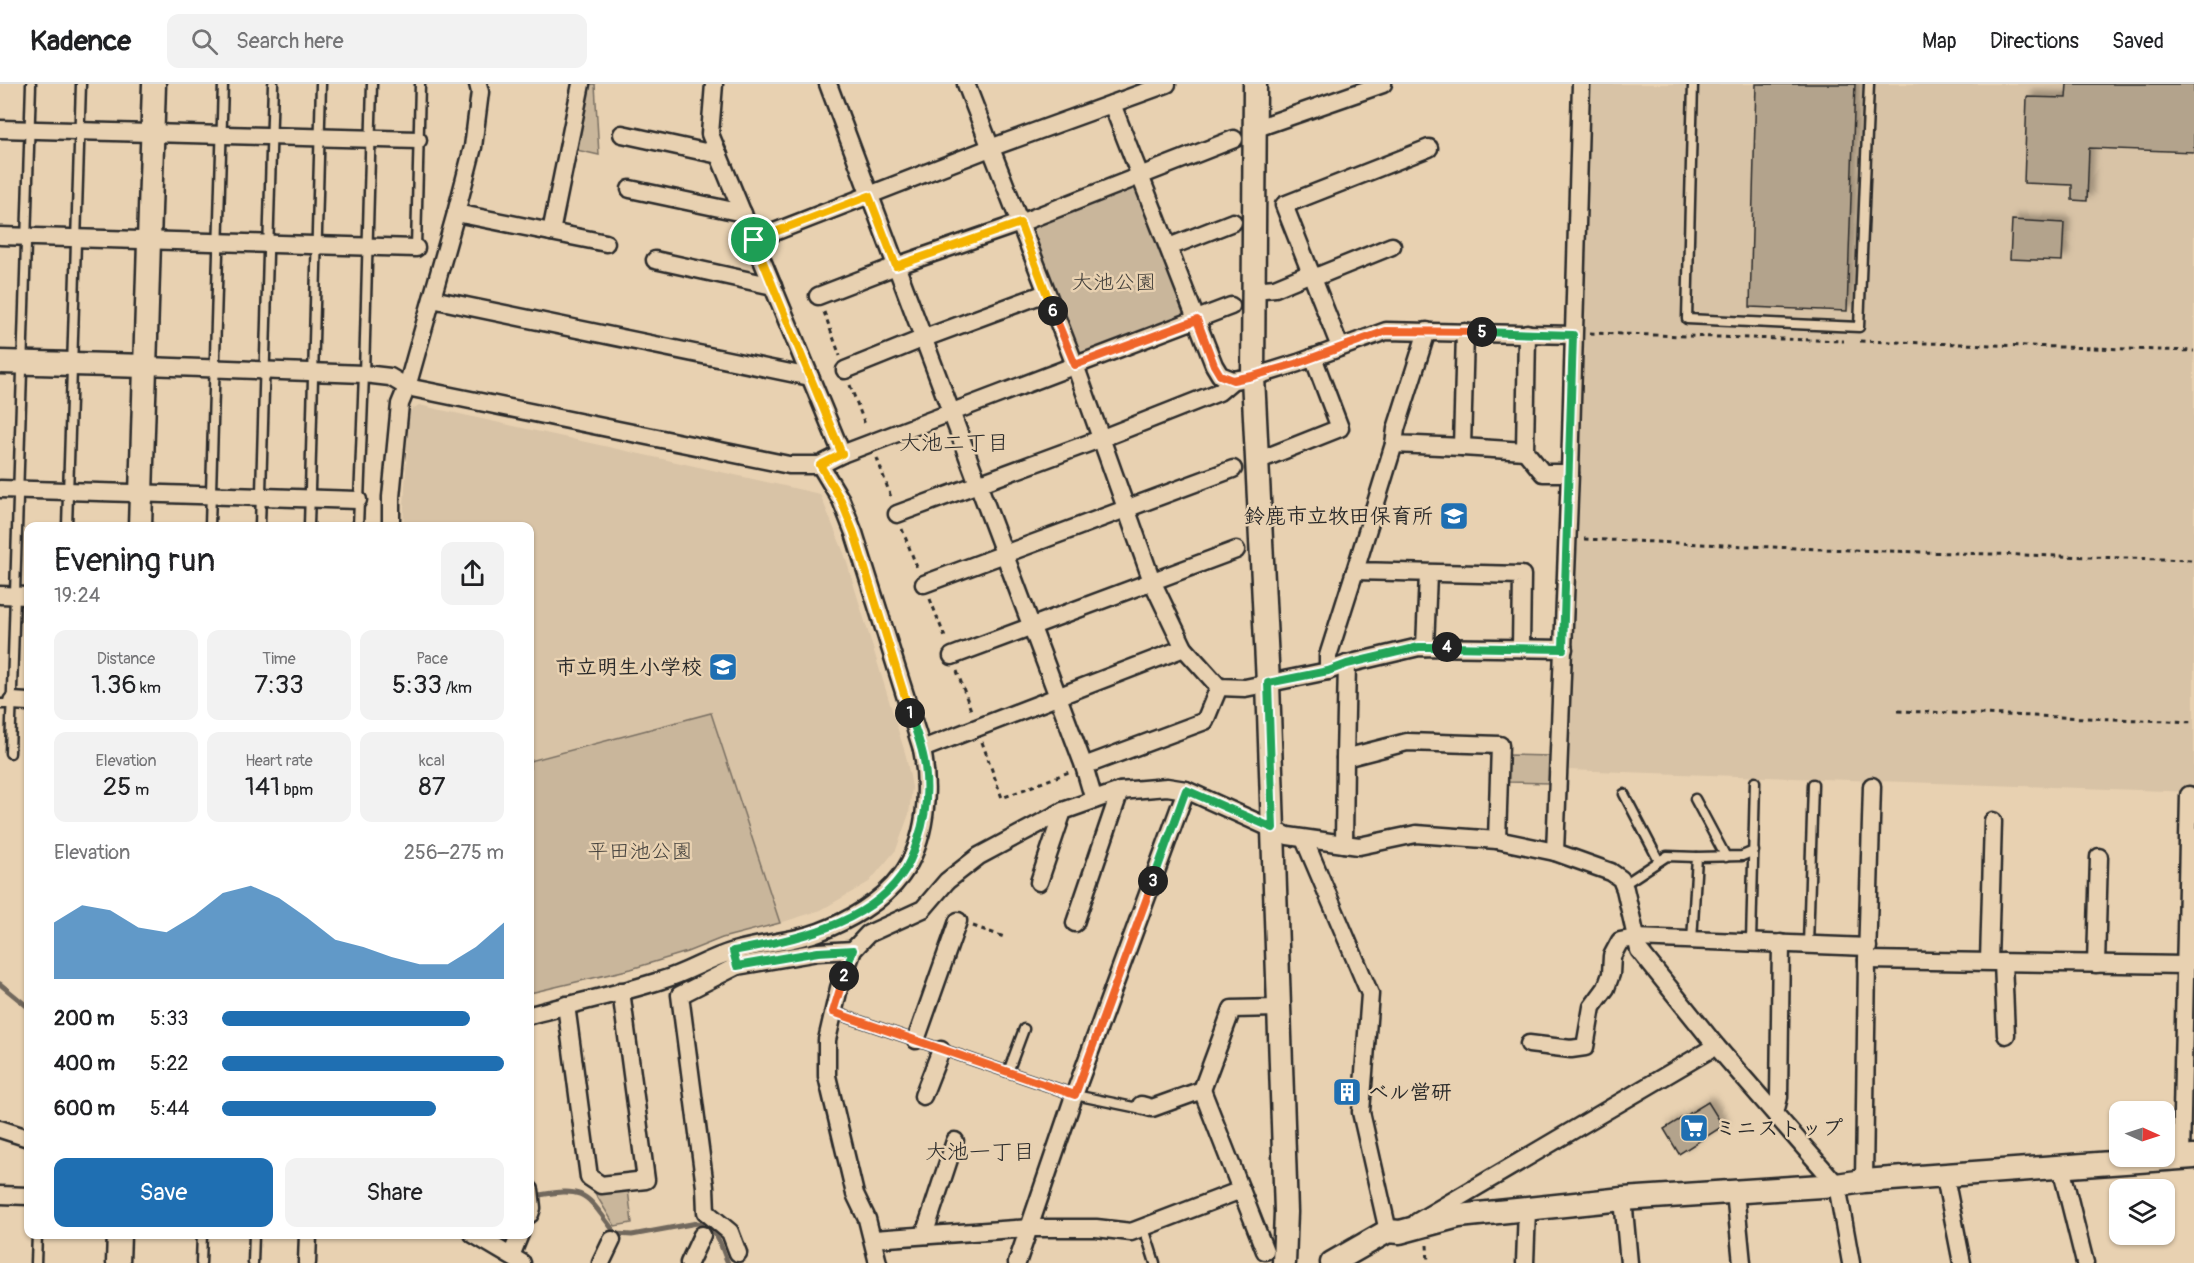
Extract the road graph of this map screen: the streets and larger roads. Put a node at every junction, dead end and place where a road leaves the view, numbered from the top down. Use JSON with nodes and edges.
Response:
{"nodes":[{"id":1,"x":154,"y":84,"type":"edge"},
{"id":2,"x":478,"y":84,"type":"edge"},
{"id":3,"x":581,"y":84,"type":"edge"},
{"id":4,"x":714,"y":84,"type":"edge"},
{"id":5,"x":828,"y":84,"type":"edge"},
{"id":6,"x":966,"y":84,"type":"edge"},
{"id":7,"x":1167,"y":84,"type":"edge"},
{"id":8,"x":1255,"y":84,"type":"edge"},
{"id":9,"x":1383,"y":84,"type":"edge"},
{"id":10,"x":1581,"y":84,"type":"edge"},
{"id":11,"x":1113,"y":104,"type":"junction"},
{"id":12,"x":0,"y":129,"type":"edge"},
{"id":13,"x":1254,"y":129,"type":"junction"},
{"id":14,"x":152,"y":134,"type":"junction"},
{"id":15,"x":622,"y":134,"type":"dead end"},
{"id":16,"x":1234,"y":139,"type":"dead end"},
{"id":17,"x":418,"y":140,"type":"road end"},
{"id":18,"x":990,"y":148,"type":"junction"},
{"id":19,"x":1429,"y":148,"type":"dead end"},
{"id":20,"x":719,"y":155,"type":"junction"},
{"id":21,"x":1140,"y":175,"type":"junction"},
{"id":22,"x":630,"y":189,"type":"dead end"},
{"id":23,"x":869,"y":196,"type":"junction"},
{"id":24,"x":456,"y":213,"type":"junction"},
{"id":25,"x":743,"y":213,"type":"junction"},
{"id":26,"x":1233,"y":222,"type":"dead end"},
{"id":27,"x":1020,"y":223,"type":"junction"},
{"id":28,"x":551,"y":232,"type":"junction"},
{"id":29,"x":0,"y":236,"type":"edge"},
{"id":30,"x":149,"y":240,"type":"junction"},
{"id":31,"x":754,"y":240,"type":"junction"},
{"id":32,"x":606,"y":243,"type":"dead end"},
{"id":33,"x":1392,"y":246,"type":"dead end"},
{"id":34,"x":1169,"y":247,"type":"junction"},
{"id":35,"x":416,"y":248,"type":"road end"},
{"id":36,"x":655,"y":260,"type":"dead end"},
{"id":37,"x":896,"y":266,"type":"junction"},
{"id":38,"x":1312,"y":275,"type":"junction"},
{"id":39,"x":773,"y":286,"type":"junction"},
{"id":40,"x":1254,"y":290,"type":"junction"},
{"id":41,"x":1046,"y":292,"type":"junction"},
{"id":42,"x":818,"y":296,"type":"dead end"},
{"id":43,"x":432,"y":299,"type":"junction"},
{"id":44,"x":1231,"y":306,"type":"dead end"},
{"id":45,"x":1197,"y":320,"type":"junction"},
{"id":46,"x":1427,"y":331,"type":"junction"},
{"id":47,"x":1465,"y":332,"type":"junction"},
{"id":48,"x":1527,"y":333,"type":"junction"},
{"id":49,"x":1573,"y":334,"type":"junction"},
{"id":50,"x":922,"y":339,"type":"junction"},
{"id":51,"x":1340,"y":347,"type":"junction"},
{"id":52,"x":1313,"y":357,"type":"junction"},
{"id":53,"x":0,"y":362,"type":"edge"},
{"id":54,"x":1075,"y":365,"type":"junction"},
{"id":55,"x":146,"y":366,"type":"junction"},
{"id":56,"x":845,"y":370,"type":"dead end"},
{"id":57,"x":810,"y":377,"type":"junction"},
{"id":58,"x":1243,"y":378,"type":"junction"},
{"id":59,"x":407,"y":387,"type":"junction"},
{"id":60,"x":950,"y":412,"type":"junction"},
{"id":61,"x":1100,"y":439,"type":"junction"},
{"id":62,"x":1394,"y":444,"type":"junction"},
{"id":63,"x":1462,"y":447,"type":"junction"},
{"id":64,"x":1525,"y":451,"type":"junction"},
{"id":65,"x":842,"y":454,"type":"junction"},
{"id":66,"x":1257,"y":461,"type":"junction"},
{"id":67,"x":820,"y":465,"type":"junction"},
{"id":68,"x":1233,"y":469,"type":"dead end"},
{"id":69,"x":1570,"y":473,"type":"junction"},
{"id":70,"x":977,"y":484,"type":"junction"},
{"id":71,"x":0,"y":489,"type":"edge"},
{"id":72,"x":141,"y":493,"type":"junction"},
{"id":73,"x":358,"y":500,"type":"road end"},
{"id":74,"x":1126,"y":508,"type":"junction"},
{"id":75,"x":897,"y":514,"type":"dead end"},
{"id":76,"x":140,"y":522,"type":"edge"},
{"id":77,"x":391,"y":522,"type":"edge"},
{"id":78,"x":1236,"y":550,"type":"dead end"},
{"id":79,"x":1003,"y":554,"type":"junction"},
{"id":80,"x":1354,"y":571,"type":"junction"},
{"id":81,"x":1428,"y":574,"type":"junction"},
{"id":82,"x":1152,"y":581,"type":"junction"},
{"id":83,"x":924,"y":584,"type":"dead end"},
{"id":84,"x":1030,"y":626,"type":"junction"},
{"id":85,"x":1425,"y":647,"type":"junction"},
{"id":86,"x":1184,"y":648,"type":"junction"},
{"id":87,"x":1521,"y":648,"type":"junction"},
{"id":88,"x":1563,"y":649,"type":"junction"},
{"id":89,"x":952,"y":656,"type":"dead end"},
{"id":90,"x":1347,"y":664,"type":"junction"},
{"id":91,"x":1328,"y":671,"type":"junction"},
{"id":92,"x":1268,"y":683,"type":"junction"},
{"id":93,"x":1219,"y":687,"type":"junction"},
{"id":94,"x":1056,"y":697,"type":"junction"},
{"id":95,"x":922,"y":749,"type":"junction"},
{"id":96,"x":1345,"y":758,"type":"junction"},
{"id":97,"x":1084,"y":766,"type":"junction"},
{"id":98,"x":1872,"y":786,"type":"dead end"},
{"id":99,"x":1186,"y":790,"type":"junction"},
{"id":100,"x":1120,"y":791,"type":"junction"},
{"id":101,"x":2189,"y":795,"type":"dead end"},
{"id":102,"x":1094,"y":800,"type":"junction"},
{"id":103,"x":1063,"y":811,"type":"junction"},
{"id":104,"x":1993,"y":821,"type":"dead end"},
{"id":105,"x":1273,"y":828,"type":"junction"},
{"id":106,"x":1304,"y":839,"type":"junction"},
{"id":107,"x":1497,"y":840,"type":"junction"},
{"id":108,"x":1344,"y":844,"type":"junction"},
{"id":109,"x":1555,"y":852,"type":"junction"},
{"id":110,"x":2099,"y":857,"type":"dead end"},
{"id":111,"x":1039,"y":882,"type":"dead end"},
{"id":112,"x":2191,"y":883,"type":"edge"},
{"id":113,"x":958,"y":921,"type":"dead end"},
{"id":114,"x":1075,"y":923,"type":"dead end"},
{"id":115,"x":1635,"y":938,"type":"junction"},
{"id":116,"x":1781,"y":943,"type":"junction"},
{"id":117,"x":853,"y":950,"type":"junction"},
{"id":118,"x":1867,"y":953,"type":"junction"},
{"id":119,"x":735,"y":958,"type":"junction"},
{"id":120,"x":1996,"y":962,"type":"junction"},
{"id":121,"x":2096,"y":964,"type":"junction"},
{"id":122,"x":2185,"y":965,"type":"junction"},
{"id":123,"x":621,"y":992,"type":"junction"},
{"id":124,"x":566,"y":1005,"type":"junction"},
{"id":125,"x":1278,"y":1008,"type":"junction"},
{"id":126,"x":534,"y":1014,"type":"edge"},
{"id":127,"x":2006,"y":1035,"type":"dead end"},
{"id":128,"x":916,"y":1040,"type":"road end"},
{"id":129,"x":1529,"y":1044,"type":"dead end"},
{"id":130,"x":1716,"y":1046,"type":"junction"},
{"id":131,"x":941,"y":1050,"type":"road end"},
{"id":132,"x":1202,"y":1090,"type":"junction"},
{"id":133,"x":924,"y":1096,"type":"dead end"},
{"id":134,"x":1141,"y":1105,"type":"road end"},
{"id":135,"x":1775,"y":1113,"type":"junction"},
{"id":136,"x":0,"y":1129,"type":"edge"},
{"id":137,"x":24,"y":1137,"type":"edge"},
{"id":138,"x":955,"y":1141,"type":"dead end"},
{"id":139,"x":2188,"y":1157,"type":"edge"},
{"id":140,"x":2061,"y":1167,"type":"junction"},
{"id":141,"x":1946,"y":1177,"type":"junction"},
{"id":142,"x":1864,"y":1181,"type":"junction"},
{"id":143,"x":1837,"y":1185,"type":"junction"},
{"id":144,"x":1241,"y":1190,"type":"junction"},
{"id":145,"x":1735,"y":1192,"type":"junction"},
{"id":146,"x":0,"y":1195,"type":"edge"},
{"id":147,"x":24,"y":1196,"type":"edge"},
{"id":148,"x":1623,"y":1199,"type":"junction"},
{"id":149,"x":1527,"y":1209,"type":"junction"},
{"id":150,"x":1030,"y":1228,"type":"junction"},
{"id":151,"x":1394,"y":1232,"type":"junction"},
{"id":152,"x":702,"y":1235,"type":"dead end"},
{"id":153,"x":927,"y":1235,"type":"junction"},
{"id":154,"x":119,"y":1239,"type":"edge"},
{"id":155,"x":308,"y":1239,"type":"edge"},
{"id":156,"x":481,"y":1239,"type":"edge"},
{"id":157,"x":519,"y":1239,"type":"edge"},
{"id":158,"x":874,"y":1239,"type":"junction"},
{"id":159,"x":612,"y":1240,"type":"dead end"},
{"id":160,"x":738,"y":1253,"type":"dead end"},
{"id":161,"x":1274,"y":1257,"type":"edge"},
{"id":162,"x":517,"y":1260,"type":"edge"},
{"id":163,"x":118,"y":1263,"type":"edge"},
{"id":164,"x":307,"y":1263,"type":"edge"},
{"id":165,"x":601,"y":1263,"type":"edge"},
{"id":166,"x":689,"y":1263,"type":"edge"},
{"id":167,"x":878,"y":1263,"type":"edge"},
{"id":168,"x":1017,"y":1263,"type":"edge"},
{"id":169,"x":1332,"y":1263,"type":"edge"},
{"id":170,"x":1525,"y":1263,"type":"edge"},
{"id":171,"x":1629,"y":1263,"type":"edge"},
{"id":172,"x":1742,"y":1263,"type":"edge"},
{"id":173,"x":1851,"y":1263,"type":"edge"},
{"id":174,"x":1962,"y":1263,"type":"edge"},
{"id":175,"x":2085,"y":1263,"type":"edge"}],
"edges":[{"from":1,"to":14,"type":"street"},
{"from":2,"to":24,"type":"street"},
{"from":3,"to":28,"type":"street"},
{"from":4,"to":20,"type":"street"},
{"from":5,"to":23,"type":"street"},
{"from":6,"to":18,"type":"street"},
{"from":7,"to":11,"type":"street"},
{"from":8,"to":13,"type":"street"},
{"from":9,"to":13,"type":"street"},
{"from":10,"to":49,"type":"street"},
{"from":11,"to":18,"type":"street"},
{"from":11,"to":21,"type":"street"},
{"from":12,"to":14,"type":"street"},
{"from":13,"to":40,"type":"street"},
{"from":14,"to":17,"type":"street"},
{"from":14,"to":30,"type":"street"},
{"from":15,"to":20,"type":"street"},
{"from":16,"to":21,"type":"street"},
{"from":18,"to":23,"type":"street"},
{"from":18,"to":27,"type":"street"},
{"from":19,"to":38,"type":"street"},
{"from":20,"to":25,"type":"street"},
{"from":21,"to":27,"type":"street"},
{"from":21,"to":34,"type":"street"},
{"from":22,"to":25,"type":"street"},
{"from":23,"to":31,"type":"street"},
{"from":23,"to":37,"type":"street"},
{"from":24,"to":28,"type":"street"},
{"from":24,"to":43,"type":"street"},
{"from":25,"to":31,"type":"street"},
{"from":26,"to":34,"type":"street"},
{"from":27,"to":37,"type":"street"},
{"from":27,"to":41,"type":"street"},
{"from":28,"to":32,"type":"street"},
{"from":29,"to":30,"type":"street"},
{"from":30,"to":35,"type":"street"},
{"from":30,"to":55,"type":"street"},
{"from":31,"to":39,"type":"street"},
{"from":33,"to":38,"type":"street"},
{"from":34,"to":45,"type":"street"},
{"from":36,"to":39,"type":"street"},
{"from":37,"to":42,"type":"street"},
{"from":37,"to":50,"type":"street"},
{"from":38,"to":40,"type":"street"},
{"from":38,"to":51,"type":"street"},
{"from":39,"to":57,"type":"street"},
{"from":40,"to":58,"type":"street"},
{"from":41,"to":50,"type":"street"},
{"from":41,"to":54,"type":"street"},
{"from":43,"to":57,"type":"street"},
{"from":43,"to":59,"type":"street"},
{"from":44,"to":45,"type":"street"},
{"from":45,"to":54,"type":"street"},
{"from":45,"to":58,"type":"street"},
{"from":46,"to":47,"type":"street"},
{"from":46,"to":51,"type":"street"},
{"from":46,"to":62,"type":"street"},
{"from":47,"to":48,"type":"street"},
{"from":47,"to":63,"type":"street"},
{"from":48,"to":49,"type":"street"},
{"from":48,"to":64,"type":"street"},
{"from":49,"to":69,"type":"street"},
{"from":50,"to":56,"type":"street"},
{"from":50,"to":60,"type":"street"},
{"from":51,"to":52,"type":"street"},
{"from":52,"to":58,"type":"street"},
{"from":52,"to":66,"type":"street"},
{"from":53,"to":55,"type":"street"},
{"from":54,"to":60,"type":"street"},
{"from":54,"to":61,"type":"street"},
{"from":55,"to":59,"type":"street"},
{"from":55,"to":72,"type":"street"},
{"from":57,"to":65,"type":"street"},
{"from":58,"to":61,"type":"street"},
{"from":58,"to":66,"type":"street"},
{"from":59,"to":67,"type":"street"},
{"from":59,"to":77,"type":"street"},
{"from":60,"to":65,"type":"street"},
{"from":60,"to":70,"type":"street"},
{"from":61,"to":70,"type":"street"},
{"from":61,"to":74,"type":"street"},
{"from":62,"to":63,"type":"street"},
{"from":62,"to":80,"type":"street"},
{"from":63,"to":64,"type":"street"},
{"from":64,"to":69,"type":"street"},
{"from":65,"to":67,"type":"street"},
{"from":66,"to":92,"type":"street"},
{"from":67,"to":95,"type":"street"},
{"from":68,"to":74,"type":"street"},
{"from":69,"to":88,"type":"street"},
{"from":70,"to":75,"type":"street"},
{"from":70,"to":79,"type":"street"},
{"from":71,"to":72,"type":"street"},
{"from":72,"to":73,"type":"street"},
{"from":72,"to":76,"type":"street"},
{"from":74,"to":79,"type":"street"},
{"from":74,"to":82,"type":"street"},
{"from":78,"to":82,"type":"street"},
{"from":79,"to":83,"type":"street"},
{"from":79,"to":84,"type":"street"},
{"from":80,"to":81,"type":"street"},
{"from":80,"to":91,"type":"street"},
{"from":81,"to":85,"type":"street"},
{"from":81,"to":87,"type":"street"},
{"from":82,"to":84,"type":"street"},
{"from":82,"to":86,"type":"street"},
{"from":84,"to":89,"type":"street"},
{"from":84,"to":94,"type":"street"},
{"from":85,"to":87,"type":"street"},
{"from":85,"to":90,"type":"street"},
{"from":86,"to":93,"type":"street"},
{"from":86,"to":94,"type":"street"},
{"from":87,"to":88,"type":"street"},
{"from":88,"to":109,"type":"street"},
{"from":90,"to":91,"type":"street"},
{"from":90,"to":96,"type":"street"},
{"from":91,"to":92,"type":"street"},
{"from":92,"to":93,"type":"street"},
{"from":92,"to":105,"type":"street"},
{"from":93,"to":97,"type":"street"},
{"from":94,"to":95,"type":"street"},
{"from":94,"to":97,"type":"street"},
{"from":95,"to":119,"type":"street"},
{"from":96,"to":107,"type":"street"},
{"from":96,"to":108,"type":"street"},
{"from":97,"to":102,"type":"street"},
{"from":98,"to":118,"type":"street"},
{"from":99,"to":100,"type":"street"},
{"from":99,"to":105,"type":"street"},
{"from":99,"to":150,"type":"street"},
{"from":100,"to":102,"type":"street"},
{"from":100,"to":114,"type":"street"},
{"from":101,"to":112,"type":"street"},
{"from":102,"to":103,"type":"street"},
{"from":103,"to":111,"type":"street"},
{"from":103,"to":117,"type":"street"},
{"from":104,"to":120,"type":"street"},
{"from":105,"to":106,"type":"street"},
{"from":105,"to":125,"type":"street"},
{"from":106,"to":108,"type":"street"},
{"from":106,"to":151,"type":"street"},
{"from":107,"to":108,"type":"street"},
{"from":107,"to":109,"type":"street"},
{"from":109,"to":115,"type":"street"},
{"from":110,"to":121,"type":"street"},
{"from":112,"to":122,"type":"street"},
{"from":113,"to":128,"type":"street"},
{"from":115,"to":116,"type":"street"},
{"from":115,"to":129,"type":"street"},
{"from":115,"to":130,"type":"street"},
{"from":116,"to":118,"type":"street"},
{"from":116,"to":135,"type":"street"},
{"from":117,"to":119,"type":"street"},
{"from":117,"to":158,"type":"street"},
{"from":118,"to":120,"type":"street"},
{"from":118,"to":142,"type":"street"},
{"from":119,"to":123,"type":"street"},
{"from":119,"to":160,"type":"street"},
{"from":120,"to":121,"type":"street"},
{"from":120,"to":127,"type":"street"},
{"from":121,"to":122,"type":"street"},
{"from":122,"to":139,"type":"street"},
{"from":123,"to":124,"type":"street"},
{"from":123,"to":124,"type":"street"},
{"from":124,"to":126,"type":"street"},
{"from":125,"to":132,"type":"street"},
{"from":125,"to":161,"type":"street"},
{"from":130,"to":135,"type":"street"},
{"from":130,"to":151,"type":"street"},
{"from":131,"to":133,"type":"street"},
{"from":132,"to":134,"type":"street"},
{"from":132,"to":144,"type":"street"},
{"from":135,"to":143,"type":"street"},
{"from":136,"to":137,"type":"street"},
{"from":138,"to":153,"type":"street"},
{"from":139,"to":140,"type":"street"},
{"from":140,"to":141,"type":"street"},
{"from":140,"to":175,"type":"street"},
{"from":141,"to":142,"type":"street"},
{"from":141,"to":174,"type":"street"},
{"from":142,"to":143,"type":"street"},
{"from":143,"to":145,"type":"street"},
{"from":143,"to":173,"type":"street"},
{"from":144,"to":150,"type":"street"},
{"from":144,"to":161,"type":"street"},
{"from":145,"to":148,"type":"street"},
{"from":145,"to":172,"type":"street"},
{"from":146,"to":147,"type":"street"},
{"from":148,"to":149,"type":"street"},
{"from":148,"to":171,"type":"street"},
{"from":149,"to":151,"type":"street"},
{"from":149,"to":170,"type":"street"},
{"from":150,"to":153,"type":"street"},
{"from":150,"to":168,"type":"street"},
{"from":151,"to":169,"type":"street"},
{"from":152,"to":166,"type":"street"},
{"from":153,"to":158,"type":"street"},
{"from":154,"to":163,"type":"street"},
{"from":155,"to":164,"type":"street"},
{"from":156,"to":162,"type":"street"},
{"from":157,"to":162,"type":"street"},
{"from":158,"to":167,"type":"street"},
{"from":159,"to":165,"type":"street"}]}
